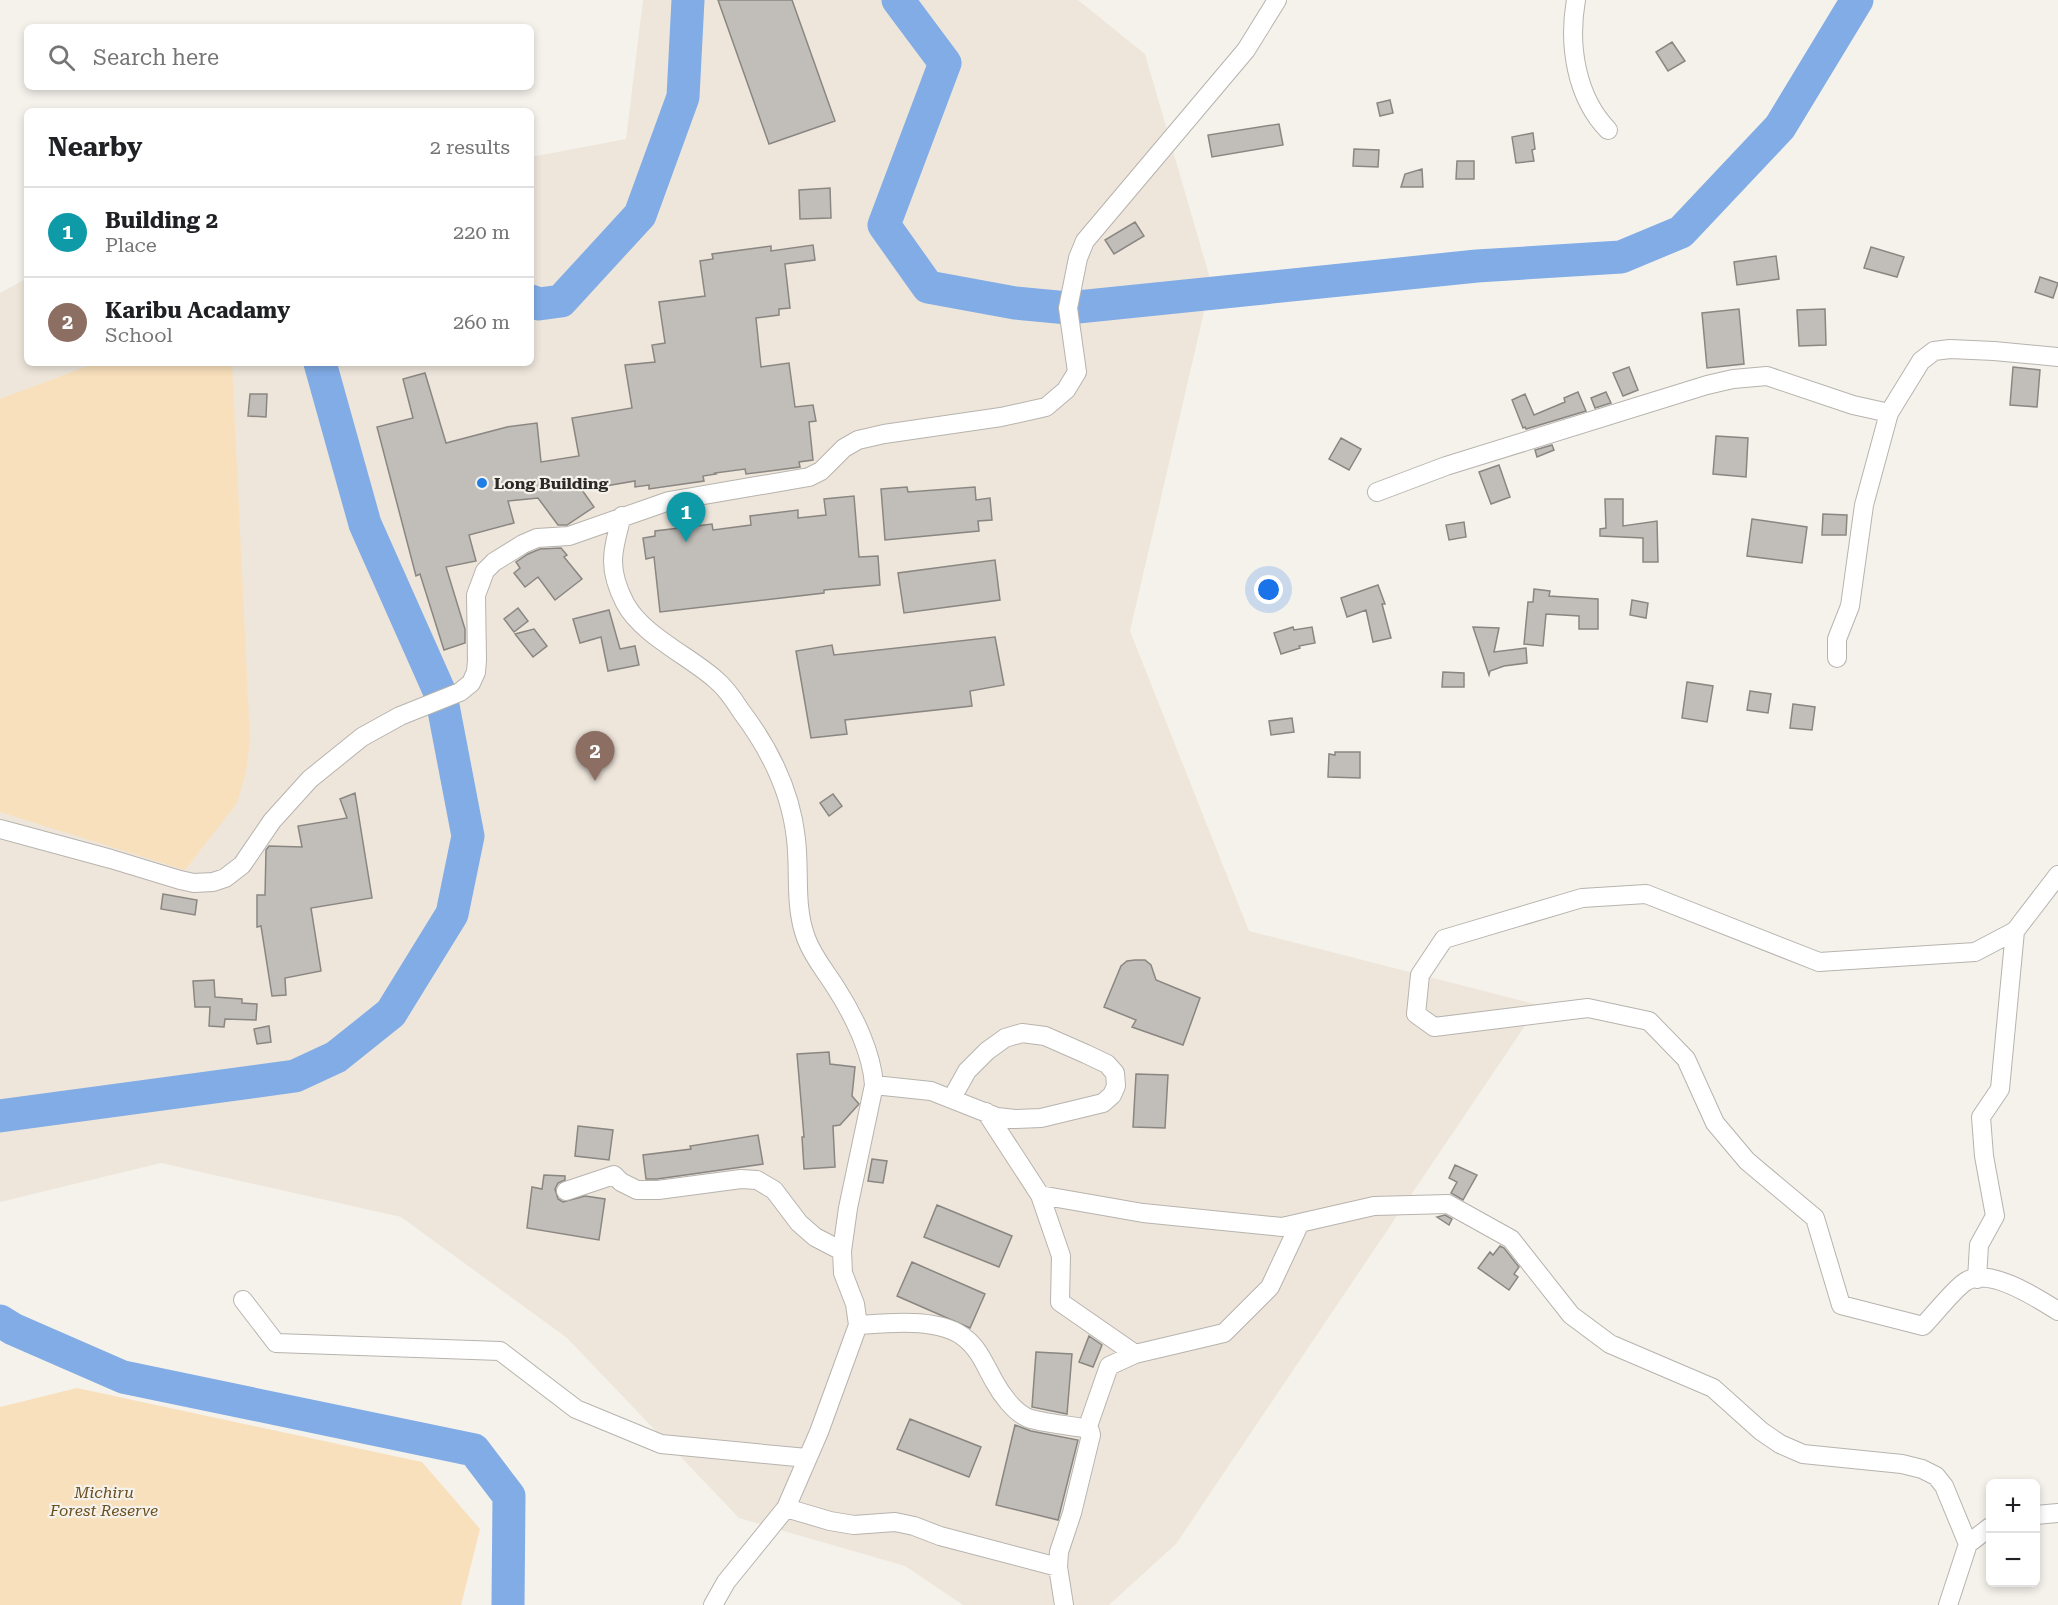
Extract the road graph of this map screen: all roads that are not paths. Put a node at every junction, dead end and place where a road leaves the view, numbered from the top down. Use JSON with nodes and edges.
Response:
{"nodes":[{"id":1,"x":1277,"y":0,"type":"edge"},
{"id":2,"x":1576,"y":0,"type":"edge"},
{"id":3,"x":1608,"y":130,"type":"dead end"},
{"id":4,"x":2058,"y":357,"type":"edge"},
{"id":5,"x":1889,"y":413,"type":"junction"},
{"id":6,"x":1377,"y":492,"type":"dead end"},
{"id":7,"x":622,"y":516,"type":"junction"},
{"id":8,"x":1838,"y":658,"type":"dead end"},
{"id":9,"x":0,"y":829,"type":"edge"},
{"id":10,"x":2058,"y":875,"type":"edge"},
{"id":11,"x":2015,"y":931,"type":"junction"},
{"id":12,"x":874,"y":1085,"type":"junction"},
{"id":13,"x":952,"y":1098,"type":"junction"},
{"id":14,"x":986,"y":1112,"type":"junction"},
{"id":15,"x":566,"y":1191,"type":"dead end"},
{"id":16,"x":1040,"y":1195,"type":"junction"},
{"id":17,"x":1300,"y":1223,"type":"junction"},
{"id":18,"x":842,"y":1251,"type":"junction"},
{"id":19,"x":1977,"y":1279,"type":"junction"},
{"id":20,"x":243,"y":1300,"type":"dead end"},
{"id":21,"x":2058,"y":1311,"type":"edge"},
{"id":22,"x":858,"y":1325,"type":"junction"},
{"id":23,"x":1135,"y":1353,"type":"junction"},
{"id":24,"x":1088,"y":1429,"type":"junction"},
{"id":25,"x":807,"y":1458,"type":"junction"},
{"id":26,"x":786,"y":1508,"type":"junction"},
{"id":27,"x":2058,"y":1513,"type":"edge"},
{"id":28,"x":2040,"y":1515,"type":"edge"},
{"id":29,"x":1986,"y":1530,"type":"edge"},
{"id":30,"x":1968,"y":1544,"type":"junction"},
{"id":31,"x":1058,"y":1568,"type":"junction"},
{"id":32,"x":713,"y":1605,"type":"edge"},
{"id":33,"x":1064,"y":1605,"type":"edge"},
{"id":34,"x":1948,"y":1605,"type":"edge"}],
"edges":[{"from":1,"to":7,"type":"street"},
{"from":2,"to":3,"type":"street"},
{"from":4,"to":5,"type":"street"},
{"from":5,"to":6,"type":"street"},
{"from":5,"to":8,"type":"street"},
{"from":7,"to":9,"type":"street"},
{"from":7,"to":12,"type":"street"},
{"from":10,"to":11,"type":"street"},
{"from":11,"to":19,"type":"street"},
{"from":11,"to":19,"type":"street"},
{"from":12,"to":13,"type":"street"},
{"from":12,"to":18,"type":"street"},
{"from":13,"to":14,"type":"street"},
{"from":13,"to":14,"type":"street"},
{"from":14,"to":16,"type":"street"},
{"from":15,"to":18,"type":"street"},
{"from":16,"to":17,"type":"street"},
{"from":16,"to":23,"type":"street"},
{"from":17,"to":23,"type":"street"},
{"from":17,"to":30,"type":"street"},
{"from":18,"to":22,"type":"street"},
{"from":19,"to":21,"type":"street"},
{"from":20,"to":25,"type":"street"},
{"from":22,"to":24,"type":"street"},
{"from":22,"to":25,"type":"street"},
{"from":23,"to":24,"type":"street"},
{"from":24,"to":31,"type":"street"},
{"from":25,"to":26,"type":"street"},
{"from":26,"to":31,"type":"street"},
{"from":26,"to":32,"type":"street"},
{"from":27,"to":28,"type":"street"},
{"from":29,"to":30,"type":"street"},
{"from":30,"to":34,"type":"street"},
{"from":31,"to":33,"type":"street"}]}
